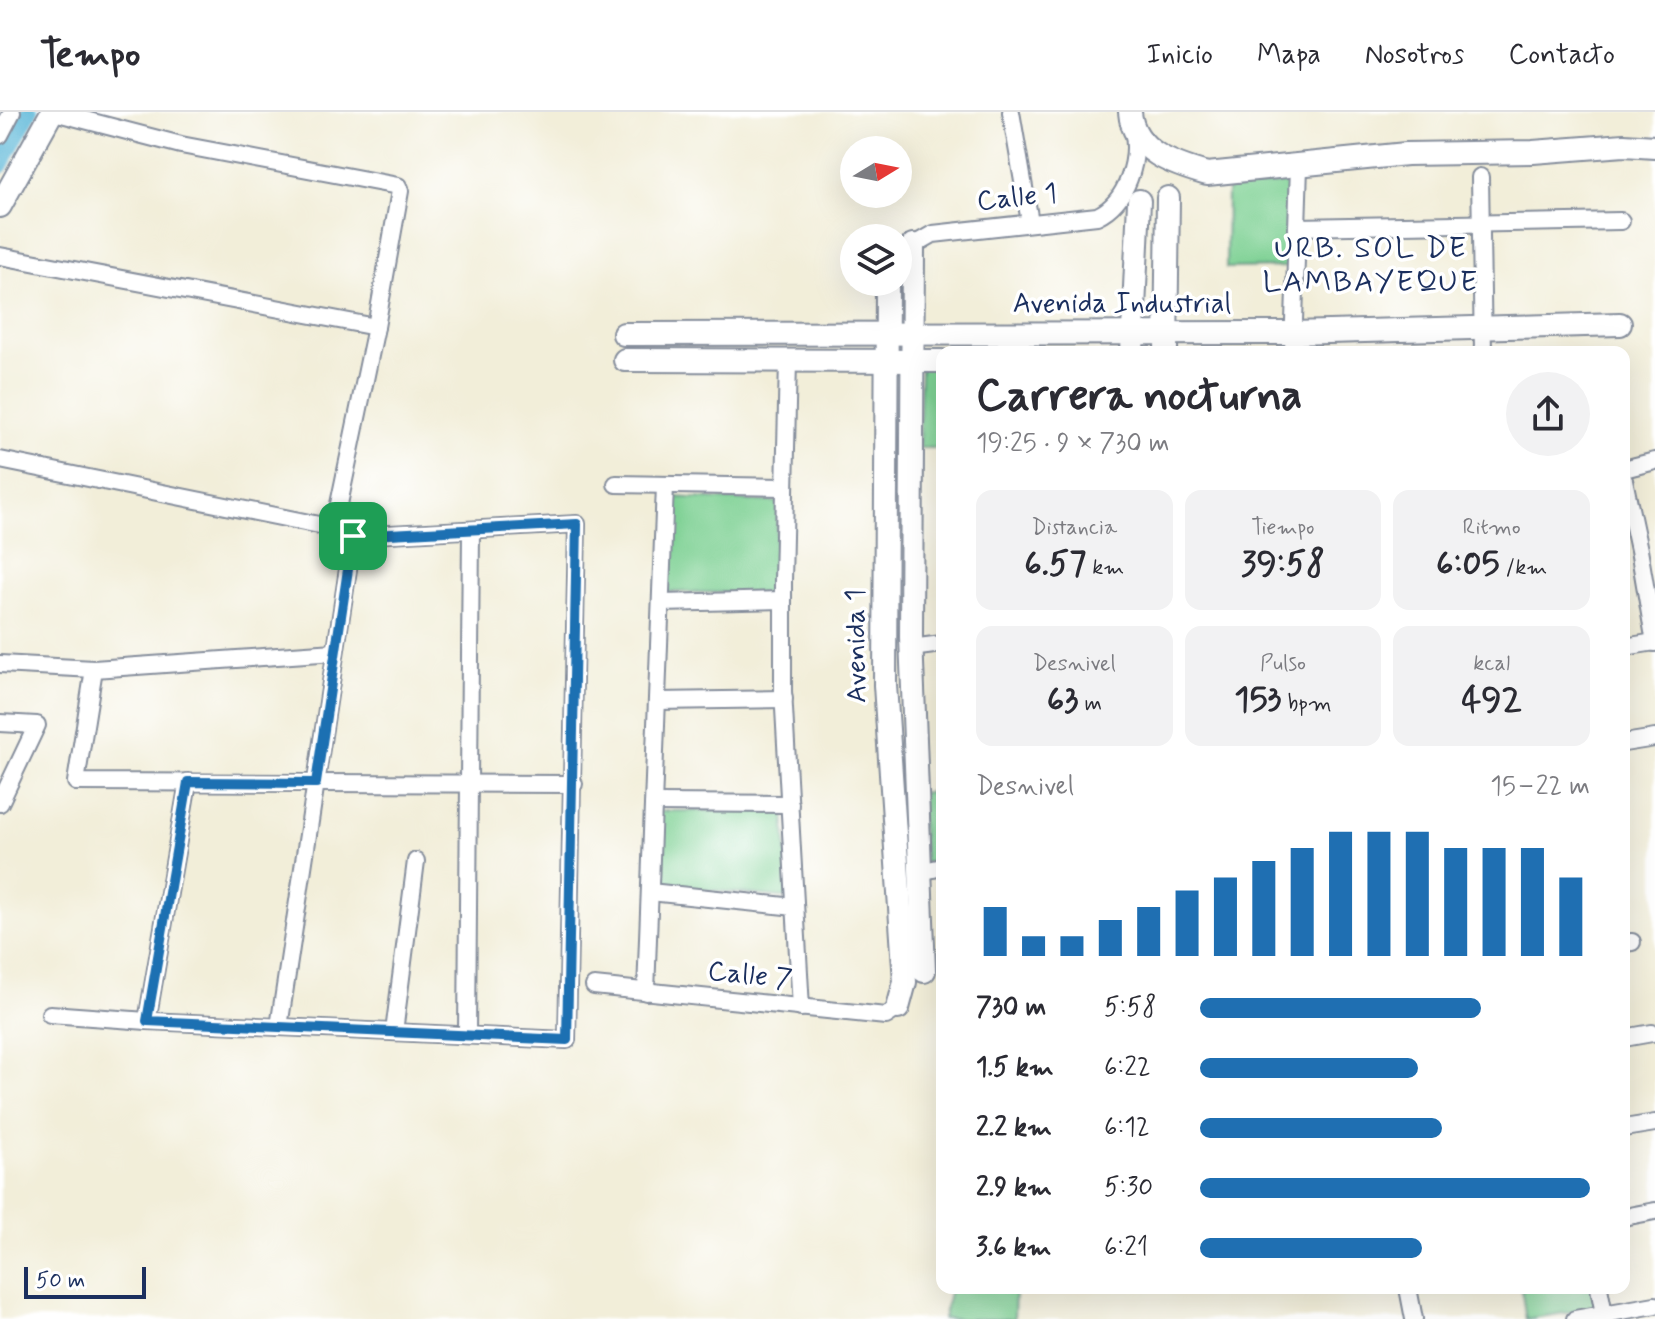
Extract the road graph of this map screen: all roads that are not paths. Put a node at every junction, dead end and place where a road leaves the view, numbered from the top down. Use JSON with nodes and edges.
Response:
{"nodes":[{"id":1,"x":12,"y":112,"type":"edge"},
{"id":2,"x":53,"y":112,"type":"edge"},
{"id":3,"x":1011,"y":112,"type":"edge"},
{"id":4,"x":1130,"y":117,"type":"edge"},
{"id":5,"x":0,"y":135,"type":"edge"},
{"id":6,"x":1655,"y":147,"type":"edge"},
{"id":7,"x":1299,"y":166,"type":"junction"},
{"id":8,"x":1480,"y":177,"type":"dead end"},
{"id":9,"x":1128,"y":180,"type":"junction"},
{"id":10,"x":1168,"y":198,"type":"dead end"},
{"id":11,"x":1139,"y":201,"type":"joint"},
{"id":12,"x":0,"y":206,"type":"edge"},
{"id":13,"x":1621,"y":221,"type":"dead end"},
{"id":14,"x":1030,"y":222,"type":"junction"},
{"id":15,"x":1481,"y":224,"type":"junction"},
{"id":16,"x":1297,"y":227,"type":"junction"},
{"id":17,"x":912,"y":245,"type":"edge"},
{"id":18,"x":0,"y":256,"type":"edge"},
{"id":19,"x":886,"y":296,"type":"edge"},
{"id":20,"x":909,"y":296,"type":"edge"},
{"id":21,"x":1620,"y":324,"type":"dead end"},
{"id":22,"x":376,"y":327,"type":"junction"},
{"id":23,"x":1482,"y":328,"type":"junction"},
{"id":24,"x":624,"y":334,"type":"dead end"},
{"id":25,"x":885,"y":334,"type":"junction"},
{"id":26,"x":912,"y":334,"type":"junction"},
{"id":27,"x":1132,"y":343,"type":"edge"},
{"id":28,"x":1166,"y":343,"type":"edge"},
{"id":29,"x":1293,"y":343,"type":"edge"},
{"id":30,"x":1483,"y":346,"type":"edge"},
{"id":31,"x":625,"y":360,"type":"dead end"},
{"id":32,"x":788,"y":360,"type":"junction"},
{"id":33,"x":885,"y":361,"type":"junction"},
{"id":34,"x":912,"y":361,"type":"junction"},
{"id":35,"x":936,"y":361,"type":"edge"},
{"id":36,"x":0,"y":460,"type":"edge"},
{"id":37,"x":1655,"y":461,"type":"edge"},
{"id":38,"x":1630,"y":467,"type":"edge"},
{"id":39,"x":616,"y":484,"type":"dead end"},
{"id":40,"x":665,"y":485,"type":"junction"},
{"id":41,"x":785,"y":487,"type":"junction"},
{"id":42,"x":334,"y":528,"type":"junction"},
{"id":43,"x":471,"y":530,"type":"junction"},
{"id":44,"x":353,"y":536,"type":"junction"},
{"id":45,"x":1632,"y":552,"type":"edge"},
{"id":46,"x":783,"y":600,"type":"junction"},
{"id":47,"x":661,"y":603,"type":"junction"},
{"id":48,"x":1655,"y":642,"type":"edge"},
{"id":49,"x":936,"y":645,"type":"edge"},
{"id":50,"x":1630,"y":646,"type":"edge"},
{"id":51,"x":911,"y":648,"type":"junction"},
{"id":52,"x":335,"y":652,"type":"junction"},
{"id":53,"x":0,"y":664,"type":"edge"},
{"id":54,"x":94,"y":669,"type":"junction"},
{"id":55,"x":784,"y":699,"type":"junction"},
{"id":56,"x":657,"y":701,"type":"junction"},
{"id":57,"x":0,"y":723,"type":"edge"},
{"id":58,"x":1655,"y":738,"type":"edge"},
{"id":59,"x":1630,"y":742,"type":"edge"},
{"id":60,"x":188,"y":782,"type":"junction"},
{"id":61,"x":316,"y":783,"type":"junction"},
{"id":62,"x":469,"y":783,"type":"junction"},
{"id":63,"x":574,"y":784,"type":"junction"},
{"id":64,"x":0,"y":803,"type":"edge"},
{"id":65,"x":654,"y":803,"type":"junction"},
{"id":66,"x":790,"y":804,"type":"junction"},
{"id":67,"x":416,"y":861,"type":"dead end"},
{"id":68,"x":650,"y":892,"type":"junction"},
{"id":69,"x":795,"y":907,"type":"junction"},
{"id":70,"x":934,"y":961,"type":"edge"},
{"id":71,"x":594,"y":986,"type":"dead end"},
{"id":72,"x":646,"y":992,"type":"junction"},
{"id":73,"x":801,"y":1008,"type":"junction"},
{"id":74,"x":898,"y":1008,"type":"joint"},
{"id":75,"x":50,"y":1014,"type":"dead end"},
{"id":76,"x":147,"y":1021,"type":"junction"},
{"id":77,"x":279,"y":1027,"type":"junction"},
{"id":78,"x":394,"y":1032,"type":"junction"},
{"id":79,"x":1652,"y":1033,"type":"dead end"},
{"id":80,"x":467,"y":1035,"type":"junction"},
{"id":81,"x":1630,"y":1037,"type":"edge"},
{"id":82,"x":1655,"y":1123,"type":"edge"},
{"id":83,"x":1630,"y":1127,"type":"edge"},
{"id":84,"x":1655,"y":1211,"type":"edge"},
{"id":85,"x":1630,"y":1216,"type":"edge"},
{"id":86,"x":1409,"y":1294,"type":"edge"},
{"id":87,"x":1600,"y":1294,"type":"edge"},
{"id":88,"x":1655,"y":1305,"type":"edge"},
{"id":89,"x":1605,"y":1316,"type":"edge"},
{"id":90,"x":1414,"y":1319,"type":"edge"},
{"id":91,"x":1575,"y":1319,"type":"edge"}],
"edges":[{"from":1,"to":5,"type":"street"},
{"from":2,"to":12,"type":"street"},
{"from":2,"to":22,"type":"street"},
{"from":3,"to":14,"type":"street"},
{"from":4,"to":7,"type":"street"},
{"from":4,"to":9,"type":"street"},
{"from":6,"to":7,"type":"street"},
{"from":7,"to":16,"type":"street"},
{"from":8,"to":15,"type":"street"},
{"from":9,"to":11,"type":"street"},
{"from":9,"to":14,"type":"street","name":"Calle 1"},
{"from":10,"to":28,"type":"street"},
{"from":11,"to":27,"type":"street"},
{"from":13,"to":15,"type":"street"},
{"from":14,"to":17,"type":"street","name":"Calle 1"},
{"from":15,"to":16,"type":"street"},
{"from":15,"to":23,"type":"street"},
{"from":16,"to":29,"type":"street"},
{"from":18,"to":22,"type":"street"},
{"from":19,"to":25,"type":"street","name":"Avenida 1"},
{"from":20,"to":26,"type":"street","name":"Avenida 1"},
{"from":21,"to":23,"type":"street","name":"Avenida Industrial"},
{"from":22,"to":42,"type":"street"},
{"from":23,"to":29,"type":"street","name":"Avenida Industrial"},
{"from":23,"to":30,"type":"street"},
{"from":24,"to":25,"type":"street","name":"Avenida Industrial"},
{"from":25,"to":26,"type":"street","name":"Avenida Industrial"},
{"from":25,"to":33,"type":"street","name":"Avenida 1"},
{"from":26,"to":27,"type":"street","name":"Avenida Industrial"},
{"from":26,"to":34,"type":"street","name":"Avenida 1"},
{"from":27,"to":28,"type":"street","name":"Avenida Industrial"},
{"from":28,"to":29,"type":"street","name":"Avenida Industrial"},
{"from":31,"to":32,"type":"street"},
{"from":32,"to":33,"type":"street"},
{"from":32,"to":41,"type":"street"},
{"from":33,"to":34,"type":"street"},
{"from":33,"to":74,"type":"street","name":"Avenida 1"},
{"from":34,"to":35,"type":"street"},
{"from":34,"to":51,"type":"street","name":"Avenida 1"},
{"from":36,"to":42,"type":"street"},
{"from":37,"to":38,"type":"street"},
{"from":39,"to":40,"type":"street"},
{"from":40,"to":41,"type":"street"},
{"from":40,"to":47,"type":"street"},
{"from":41,"to":46,"type":"street"},
{"from":42,"to":44,"type":"street"},
{"from":43,"to":44,"type":"street"},
{"from":43,"to":62,"type":"street"},
{"from":43,"to":63,"type":"street"},
{"from":44,"to":52,"type":"street"},
{"from":45,"to":48,"type":"street"},
{"from":46,"to":47,"type":"street"},
{"from":46,"to":55,"type":"street"},
{"from":47,"to":56,"type":"street"},
{"from":48,"to":50,"type":"street"},
{"from":49,"to":51,"type":"street"},
{"from":51,"to":70,"type":"street","name":"Avenida 1"},
{"from":52,"to":54,"type":"street"},
{"from":52,"to":61,"type":"street"},
{"from":53,"to":54,"type":"street"},
{"from":54,"to":60,"type":"street"},
{"from":55,"to":56,"type":"street"},
{"from":55,"to":66,"type":"street"},
{"from":56,"to":65,"type":"street"},
{"from":57,"to":64,"type":"street"},
{"from":58,"to":59,"type":"street"},
{"from":60,"to":61,"type":"street"},
{"from":60,"to":76,"type":"street"},
{"from":61,"to":62,"type":"street"},
{"from":61,"to":77,"type":"street"},
{"from":62,"to":63,"type":"street"},
{"from":62,"to":80,"type":"street"},
{"from":63,"to":80,"type":"street"},
{"from":65,"to":66,"type":"street"},
{"from":65,"to":68,"type":"street"},
{"from":66,"to":69,"type":"street"},
{"from":67,"to":78,"type":"street"},
{"from":68,"to":69,"type":"street"},
{"from":68,"to":72,"type":"street"},
{"from":69,"to":73,"type":"street"},
{"from":71,"to":72,"type":"street","name":"Calle 7"},
{"from":72,"to":73,"type":"street","name":"Calle 7"},
{"from":73,"to":74,"type":"street","name":"Calle 7"},
{"from":75,"to":76,"type":"street"},
{"from":76,"to":77,"type":"street"},
{"from":77,"to":78,"type":"street"},
{"from":78,"to":80,"type":"street"},
{"from":79,"to":81,"type":"street"},
{"from":82,"to":83,"type":"street"},
{"from":84,"to":85,"type":"street"},
{"from":86,"to":90,"type":"street"},
{"from":87,"to":89,"type":"street"},
{"from":88,"to":89,"type":"street"},
{"from":89,"to":91,"type":"street"}]}
